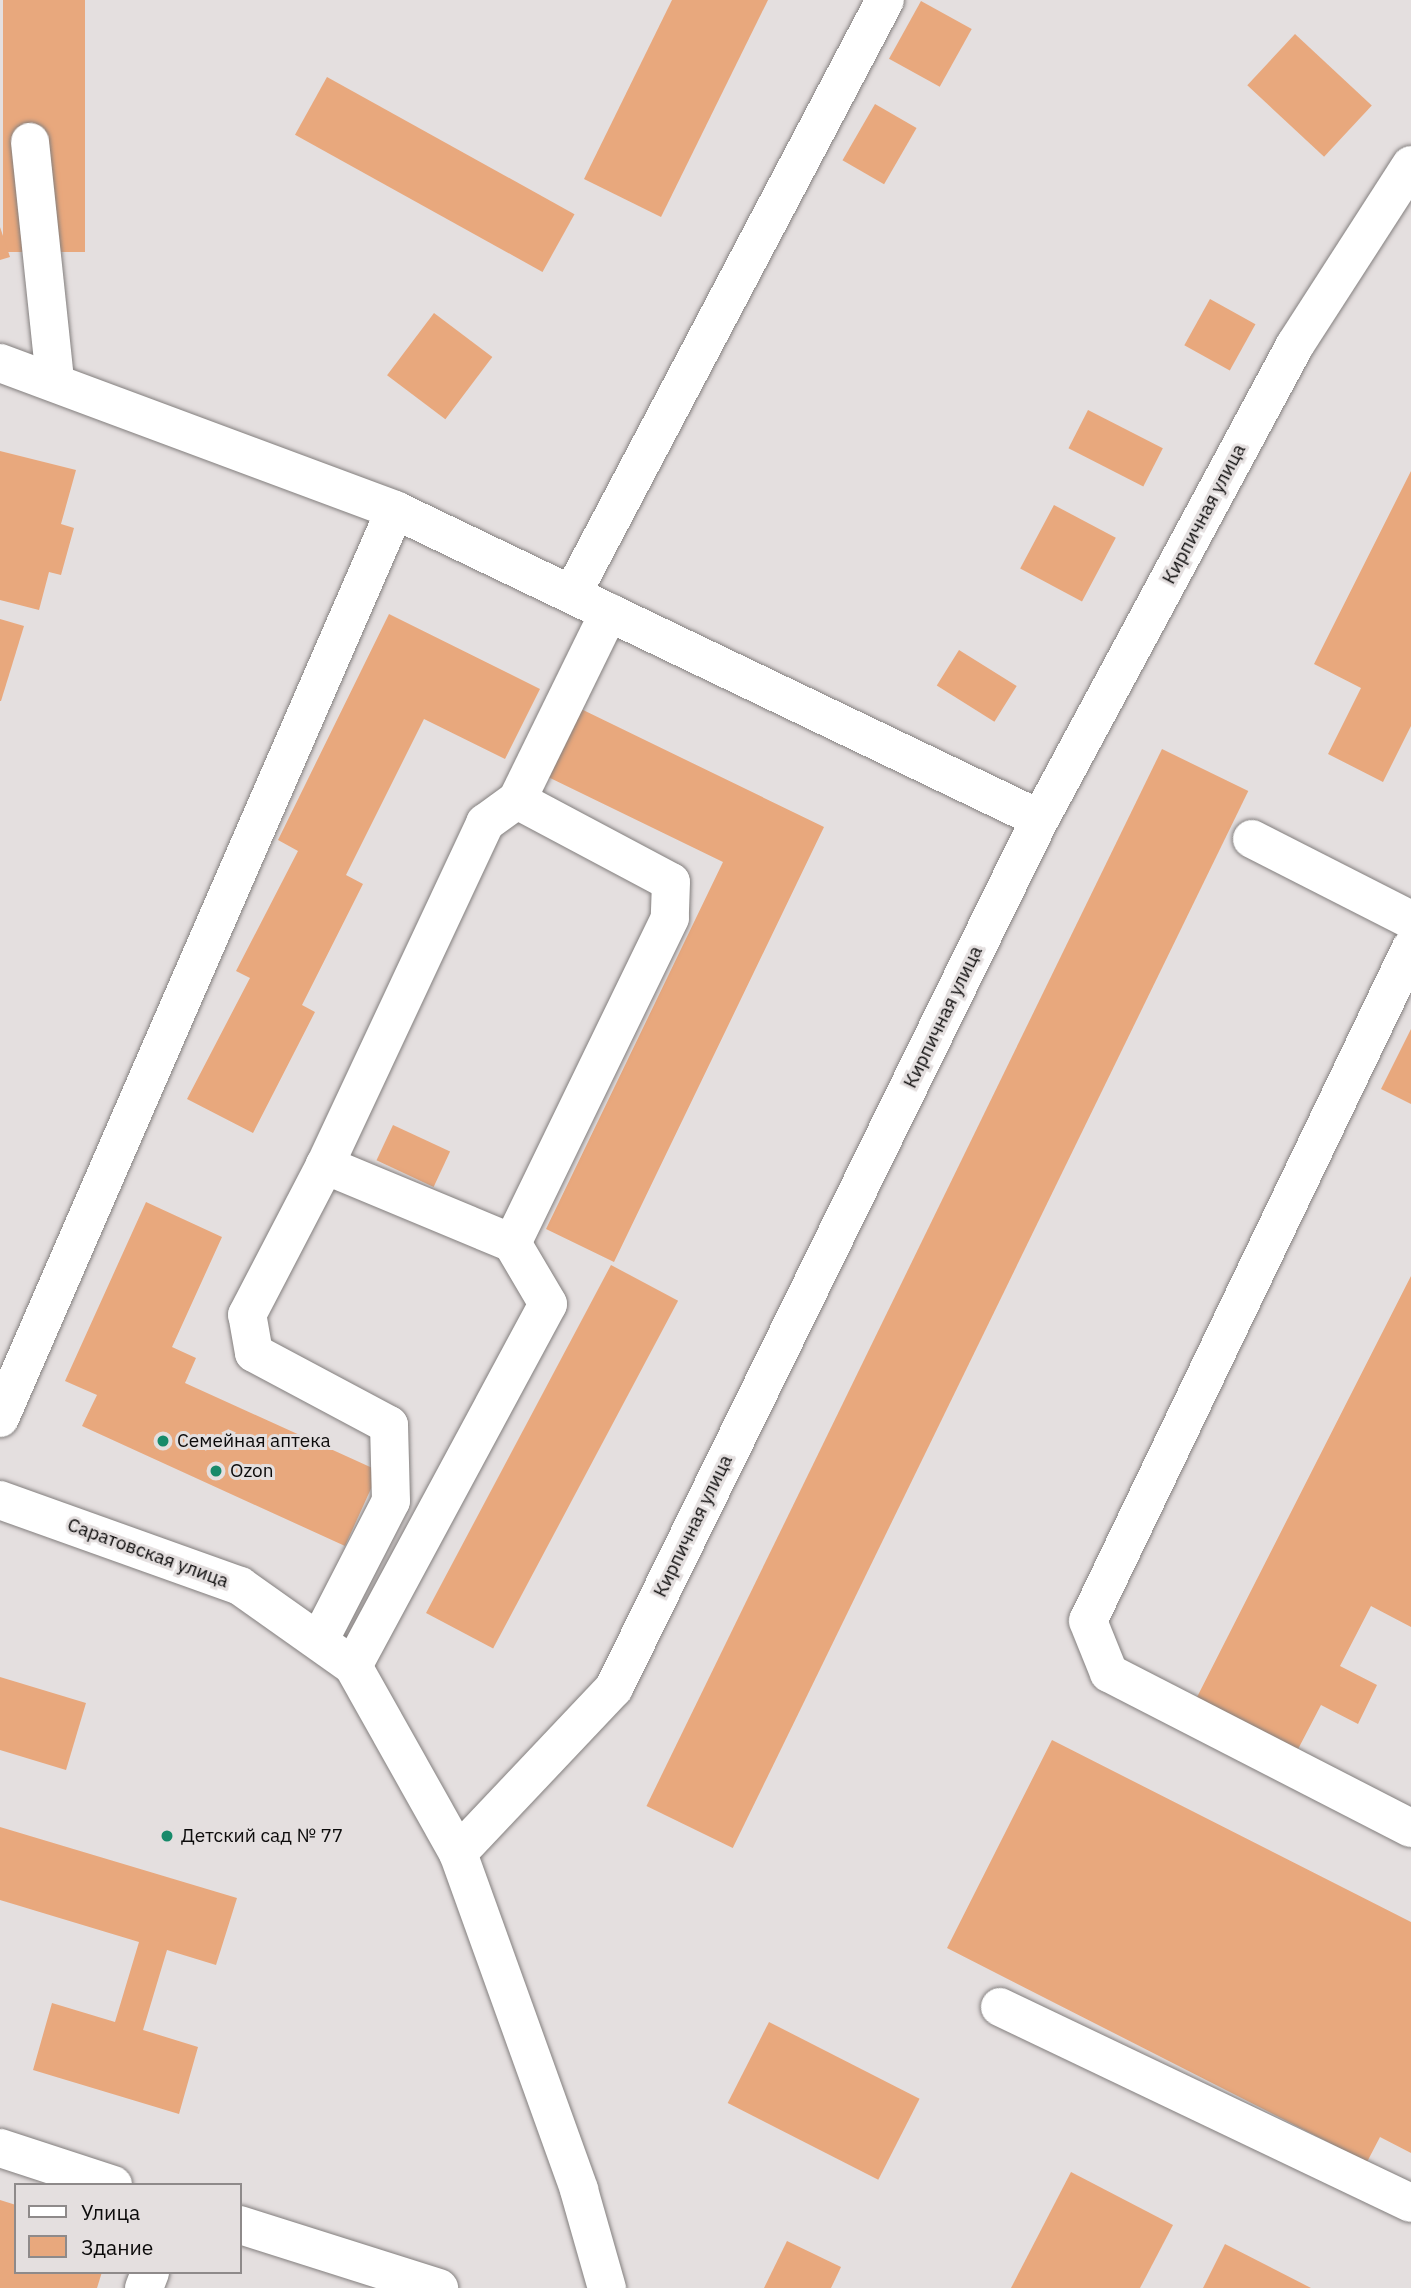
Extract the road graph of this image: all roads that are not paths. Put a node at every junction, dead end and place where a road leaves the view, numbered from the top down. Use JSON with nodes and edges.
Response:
{"nodes":[{"id":1,"x":885,"y":0,"type":"edge"},
{"id":2,"x":30,"y":142,"type":"dead end"},
{"id":3,"x":1411,"y":165,"type":"edge"},
{"id":4,"x":0,"y":363,"type":"edge"},
{"id":5,"x":55,"y":380,"type":"junction"},
{"id":6,"x":395,"y":510,"type":"junction"},
{"id":7,"x":572,"y":594,"type":"junction"},
{"id":8,"x":609,"y":612,"type":"junction"},
{"id":9,"x":517,"y":800,"type":"junction"},
{"id":10,"x":1040,"y":820,"type":"junction"},
{"id":11,"x":1252,"y":839,"type":"dead end"},
{"id":12,"x":1411,"y":920,"type":"edge"},
{"id":13,"x":1411,"y":948,"type":"edge"},
{"id":14,"x":325,"y":1165,"type":"junction"},
{"id":15,"x":513,"y":1243,"type":"junction"},
{"id":16,"x":0,"y":1418,"type":"edge"},
{"id":17,"x":0,"y":1500,"type":"edge"},
{"id":18,"x":319,"y":1641,"type":"junction"},
{"id":19,"x":353,"y":1665,"type":"junction"},
{"id":20,"x":1411,"y":1828,"type":"edge"},
{"id":21,"x":458,"y":1853,"type":"junction"},
{"id":22,"x":1000,"y":2007,"type":"dead end"},
{"id":23,"x":0,"y":2148,"type":"edge"},
{"id":24,"x":107,"y":2183,"type":"edge"},
{"id":25,"x":1411,"y":2203,"type":"edge"},
{"id":26,"x":242,"y":2226,"type":"edge"},
{"id":27,"x":439,"y":2288,"type":"edge"},
{"id":28,"x":607,"y":2288,"type":"edge"}],
"edges":[{"from":1,"to":7,"type":"street"},
{"from":2,"to":5,"type":"street"},
{"from":3,"to":10,"type":"street","name":"Кирпичная улица"},
{"from":4,"to":5,"type":"street"},
{"from":5,"to":6,"type":"street"},
{"from":6,"to":7,"type":"street"},
{"from":6,"to":16,"type":"street"},
{"from":7,"to":8,"type":"street"},
{"from":8,"to":9,"type":"street"},
{"from":8,"to":10,"type":"street"},
{"from":9,"to":14,"type":"street"},
{"from":9,"to":15,"type":"street"},
{"from":10,"to":21,"type":"street","name":"Кирпичная улица"},
{"from":11,"to":12,"type":"street"},
{"from":13,"to":20,"type":"street"},
{"from":14,"to":15,"type":"street"},
{"from":14,"to":18,"type":"street"},
{"from":15,"to":19,"type":"street"},
{"from":17,"to":18,"type":"street","name":"Саратовская улица"},
{"from":18,"to":19,"type":"street","name":"Саратовская улица"},
{"from":19,"to":21,"type":"street","name":"Саратовская улица"},
{"from":21,"to":28,"type":"street","name":"Саратовская улица"},
{"from":22,"to":25,"type":"street"},
{"from":23,"to":24,"type":"street"},
{"from":26,"to":27,"type":"street"}]}
